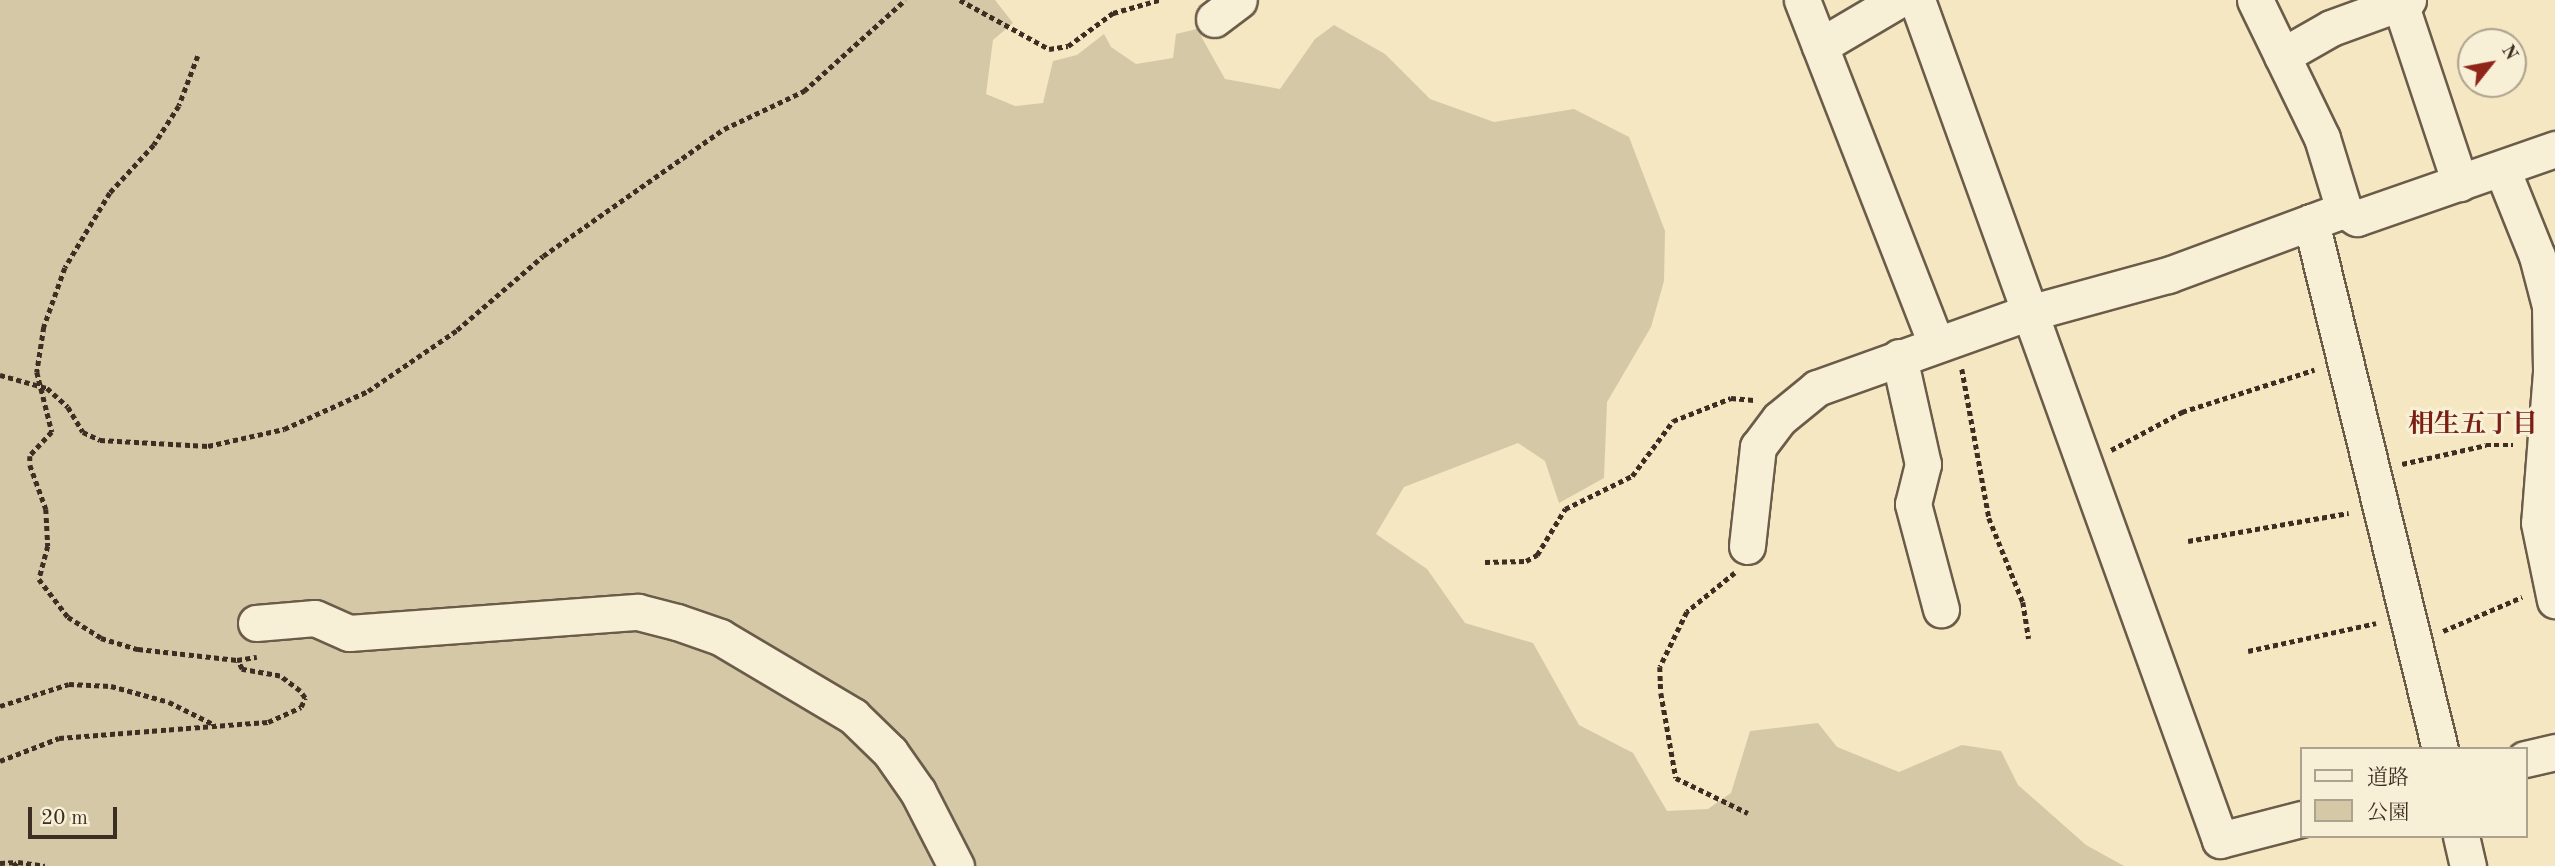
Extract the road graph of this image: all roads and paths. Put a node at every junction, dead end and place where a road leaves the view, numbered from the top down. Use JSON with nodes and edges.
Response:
{"nodes":[{"id":1,"x":905,"y":0,"type":"edge"},
{"id":2,"x":960,"y":0,"type":"edge"},
{"id":3,"x":1159,"y":0,"type":"edge"},
{"id":4,"x":1802,"y":0,"type":"edge"},
{"id":5,"x":1898,"y":0,"type":"edge"},
{"id":6,"x":1917,"y":0,"type":"edge"},
{"id":7,"x":2255,"y":0,"type":"edge"},
{"id":8,"x":2403,"y":1,"type":"edge"},
{"id":9,"x":1820,"y":46,"type":"junction"},
{"id":10,"x":2282,"y":56,"type":"junction"},
{"id":11,"x":198,"y":57,"type":"dead end"},
{"id":12,"x":2555,"y":149,"type":"edge"},
{"id":13,"x":2502,"y":169,"type":"junction"},
{"id":14,"x":2460,"y":183,"type":"junction"},
{"id":15,"x":2344,"y":210,"type":"junction"},
{"id":16,"x":2311,"y":222,"type":"junction"},
{"id":17,"x":2030,"y":315,"type":"junction"},
{"id":18,"x":1951,"y":339,"type":"junction"},
{"id":19,"x":1899,"y":357,"type":"junction"},
{"id":20,"x":2345,"y":361,"type":"junction"},
{"id":21,"x":0,"y":375,"type":"edge"},
{"id":22,"x":40,"y":386,"type":"junction"},
{"id":23,"x":1779,"y":419,"type":"junction"},
{"id":24,"x":2546,"y":446,"type":"junction"},
{"id":25,"x":2083,"y":464,"type":"junction"},
{"id":26,"x":2372,"y":471,"type":"junction"},
{"id":27,"x":2381,"y":508,"type":"junction"},
{"id":28,"x":2188,"y":541,"type":"dead end"},
{"id":29,"x":1747,"y":546,"type":"joint"},
{"id":30,"x":1485,"y":562,"type":"dead end"},
{"id":31,"x":2554,"y":596,"type":"edge"},
{"id":32,"x":1941,"y":609,"type":"dead end"},
{"id":33,"x":256,"y":623,"type":"dead end"},
{"id":34,"x":2411,"y":629,"type":"junction"},
{"id":35,"x":2029,"y":639,"type":"dead end"},
{"id":36,"x":2248,"y":651,"type":"dead end"},
{"id":37,"x":0,"y":706,"type":"edge"},
{"id":38,"x":216,"y":726,"type":"junction"},
{"id":39,"x":2440,"y":747,"type":"edge"},
{"id":40,"x":2555,"y":752,"type":"edge"},
{"id":41,"x":2527,"y":759,"type":"edge"},
{"id":42,"x":0,"y":761,"type":"edge"},
{"id":43,"x":1748,"y":813,"type":"dead end"},
{"id":44,"x":2300,"y":819,"type":"edge"},
{"id":45,"x":2462,"y":838,"type":"edge"},
{"id":46,"x":2224,"y":853,"type":"edge"},
{"id":47,"x":0,"y":863,"type":"edge"},
{"id":48,"x":15,"y":864,"type":"edge"},
{"id":49,"x":45,"y":866,"type":"edge"},
{"id":50,"x":956,"y":866,"type":"edge"},
{"id":51,"x":2469,"y":866,"type":"edge"}],
"edges":[{"from":1,"to":22,"type":"path"},
{"from":2,"to":3,"type":"path"},
{"from":4,"to":9,"type":"street"},
{"from":5,"to":9,"type":"street"},
{"from":6,"to":17,"type":"street"},
{"from":7,"to":10,"type":"street"},
{"from":8,"to":10,"type":"street"},
{"from":8,"to":14,"type":"street"},
{"from":9,"to":18,"type":"street"},
{"from":10,"to":15,"type":"street"},
{"from":11,"to":22,"type":"path"},
{"from":12,"to":13,"type":"street"},
{"from":13,"to":14,"type":"street"},
{"from":13,"to":24,"type":"street"},
{"from":14,"to":15,"type":"street"},
{"from":15,"to":16,"type":"street"},
{"from":16,"to":17,"type":"street"},
{"from":16,"to":20,"type":"street"},
{"from":17,"to":18,"type":"street"},
{"from":17,"to":25,"type":"street"},
{"from":18,"to":19,"type":"street"},
{"from":18,"to":35,"type":"path"},
{"from":19,"to":23,"type":"street"},
{"from":19,"to":32,"type":"street"},
{"from":20,"to":25,"type":"path"},
{"from":20,"to":26,"type":"street"},
{"from":21,"to":22,"type":"path"},
{"from":22,"to":38,"type":"path"},
{"from":23,"to":29,"type":"street"},
{"from":23,"to":30,"type":"path"},
{"from":24,"to":26,"type":"path"},
{"from":24,"to":31,"type":"street"},
{"from":25,"to":46,"type":"street"},
{"from":26,"to":27,"type":"street"},
{"from":27,"to":28,"type":"path"},
{"from":27,"to":34,"type":"street"},
{"from":29,"to":43,"type":"path"},
{"from":31,"to":34,"type":"path"},
{"from":33,"to":50,"type":"street"},
{"from":34,"to":36,"type":"path"},
{"from":34,"to":39,"type":"street"},
{"from":37,"to":38,"type":"path"},
{"from":38,"to":42,"type":"path"},
{"from":40,"to":41,"type":"street"},
{"from":44,"to":46,"type":"street"},
{"from":45,"to":51,"type":"street"},
{"from":47,"to":48,"type":"path"},
{"from":48,"to":49,"type":"path"}]}
